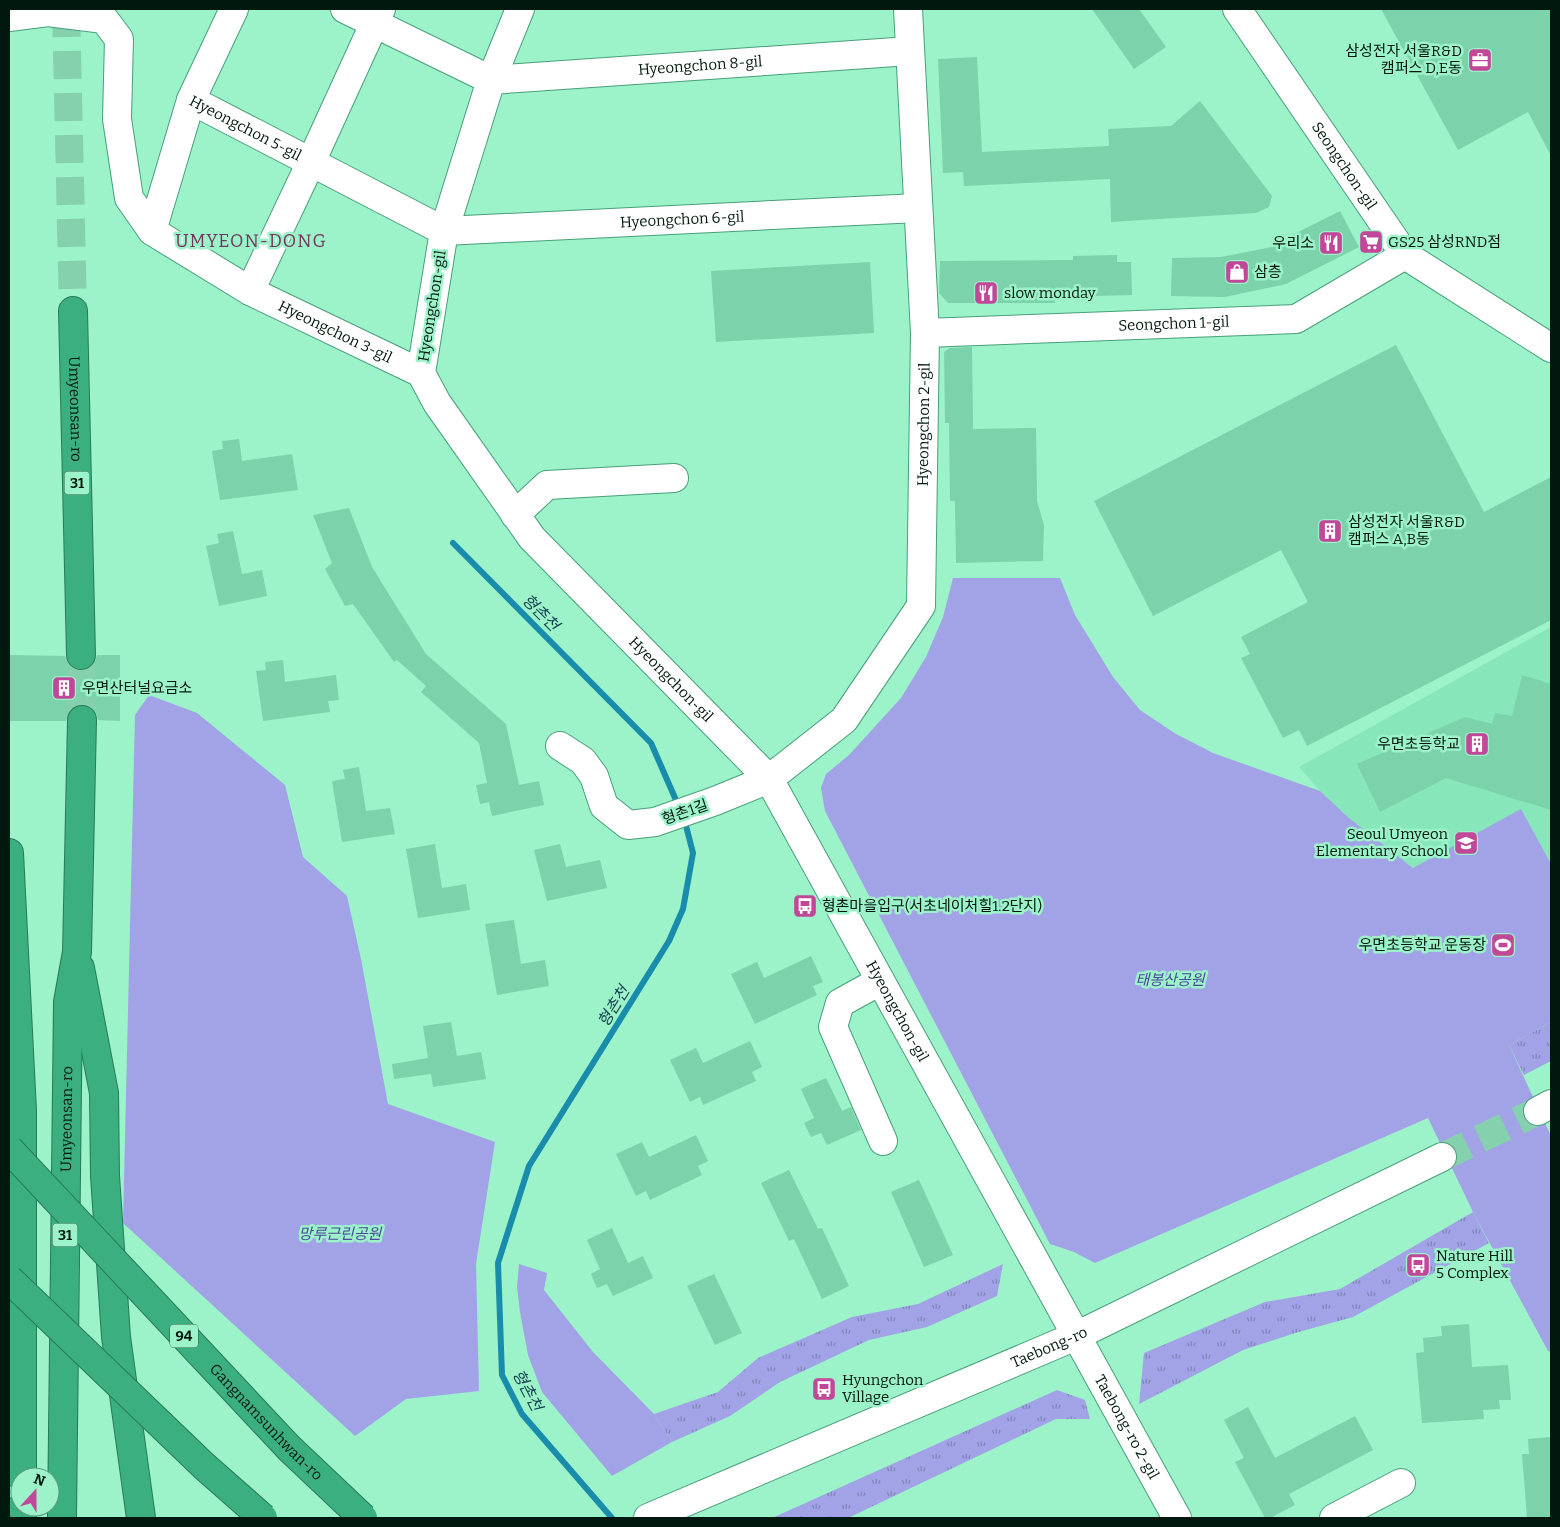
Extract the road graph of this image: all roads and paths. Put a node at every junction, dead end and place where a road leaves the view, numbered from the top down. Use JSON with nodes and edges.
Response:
{"nodes":[{"id":1,"x":234,"y":9,"type":"edge"},
{"id":2,"x":345,"y":9,"type":"edge"},
{"id":3,"x":520,"y":9,"type":"edge"},
{"id":4,"x":908,"y":9,"type":"edge"},
{"id":5,"x":1237,"y":9,"type":"edge"},
{"id":6,"x":378,"y":16,"type":"edge"},
{"id":7,"x":9,"y":17,"type":"edge"},
{"id":8,"x":910,"y":51,"type":"junction"},
{"id":9,"x":490,"y":80,"type":"junction"},
{"id":10,"x":191,"y":100,"type":"junction"},
{"id":11,"x":311,"y":162,"type":"junction"},
{"id":12,"x":918,"y":208,"type":"junction"},
{"id":13,"x":152,"y":230,"type":"junction"},
{"id":14,"x":444,"y":231,"type":"junction"},
{"id":15,"x":1405,"y":255,"type":"junction"},
{"id":16,"x":250,"y":291,"type":"junction"},
{"id":17,"x":73,"y":311,"type":"tunnel mouth"},
{"id":18,"x":925,"y":333,"type":"junction"},
{"id":19,"x":1551,"y":348,"type":"edge"},
{"id":20,"x":421,"y":373,"type":"junction"},
{"id":21,"x":674,"y":478,"type":"dead end"},
{"id":22,"x":515,"y":515,"type":"junction"},
{"id":23,"x":81,"y":656,"type":"tunnel mouth"},
{"id":24,"x":82,"y":720,"type":"tunnel mouth"},
{"id":25,"x":560,"y":746,"type":"dead end"},
{"id":26,"x":769,"y":779,"type":"junction"},
{"id":27,"x":715,"y":801,"type":"joint"},
{"id":28,"x":9,"y":853,"type":"edge"},
{"id":29,"x":10,"y":898,"type":"edge"},
{"id":30,"x":14,"y":948,"type":"junction"},
{"id":31,"x":77,"y":952,"type":"junction"},
{"id":32,"x":9,"y":977,"type":"edge"},
{"id":33,"x":880,"y":981,"type":"junction"},
{"id":34,"x":882,"y":1141,"type":"dead end"},
{"id":35,"x":9,"y":1149,"type":"edge"},
{"id":36,"x":1442,"y":1158,"type":"tunnel mouth"},
{"id":37,"x":9,"y":1279,"type":"edge"},
{"id":38,"x":1076,"y":1336,"type":"junction"},
{"id":39,"x":22,"y":1467,"type":"edge"},
{"id":40,"x":1400,"y":1483,"type":"dead end"},
{"id":41,"x":62,"y":1518,"type":"edge"},
{"id":42,"x":141,"y":1518,"type":"edge"},
{"id":43,"x":262,"y":1518,"type":"edge"},
{"id":44,"x":363,"y":1518,"type":"edge"},
{"id":45,"x":648,"y":1518,"type":"edge"},
{"id":46,"x":1177,"y":1518,"type":"edge"},
{"id":47,"x":1334,"y":1518,"type":"edge"}],
"edges":[{"from":1,"to":10,"type":"street","name":"Hyeongchon 5-gil"},
{"from":2,"to":6,"type":"street"},
{"from":3,"to":9,"type":"street","name":"Hyeongchon-gil"},
{"from":4,"to":8,"type":"street","name":"Hyeongchon 2-gil"},
{"from":5,"to":15,"type":"street","name":"Seongchon-gil"},
{"from":6,"to":9,"type":"street"},
{"from":6,"to":11,"type":"street","name":"Hyeongchon 5-gil"},
{"from":7,"to":13,"type":"street"},
{"from":8,"to":9,"type":"street","name":"Hyeongchon 8-gil"},
{"from":8,"to":12,"type":"street","name":"Hyeongchon 2-gil"},
{"from":9,"to":14,"type":"street","name":"Hyeongchon-gil"},
{"from":10,"to":11,"type":"street","name":"Hyeongchon 5-gil"},
{"from":10,"to":13,"type":"street"},
{"from":11,"to":14,"type":"street","name":"Hyeongchon 5-gil"},
{"from":11,"to":16,"type":"street"},
{"from":12,"to":14,"type":"street","name":"Hyeongchon 6-gil"},
{"from":12,"to":18,"type":"street","name":"Hyeongchon 2-gil"},
{"from":13,"to":16,"type":"street","name":"Hyeongchon 3-gil"},
{"from":14,"to":20,"type":"street","name":"Hyeongchon-gil"},
{"from":15,"to":18,"type":"street","name":"Seongchon 1-gil"},
{"from":15,"to":19,"type":"street","name":"Seongchon-gil"},
{"from":16,"to":20,"type":"street","name":"Hyeongchon 3-gil"},
{"from":17,"to":23,"type":"highway","name":"Umyeonsan-ro","number":"31"},
{"from":18,"to":26,"type":"street","name":"Hyeongchon 2-gil"},
{"from":20,"to":22,"type":"street","name":"Hyeongchon-gil"},
{"from":21,"to":22,"type":"street"},
{"from":22,"to":26,"type":"street","name":"Hyeongchon-gil"},
{"from":24,"to":31,"type":"highway","name":"Umyeonsan-ro","number":"31"},
{"from":25,"to":27,"type":"street","name":"형촌1길"},
{"from":26,"to":27,"type":"street","name":"Hyeongchon 2-gil"},
{"from":26,"to":33,"type":"street","name":"Hyeongchon-gil"},
{"from":28,"to":29,"type":"highway"},
{"from":29,"to":30,"type":"highway"},
{"from":30,"to":32,"type":"highway"},
{"from":30,"to":39,"type":"highway"},
{"from":31,"to":41,"type":"highway","name":"Umyeonsan-ro","number":"31"},
{"from":31,"to":42,"type":"highway"},
{"from":33,"to":34,"type":"street"},
{"from":33,"to":38,"type":"street","name":"Hyeongchon-gil"},
{"from":35,"to":44,"type":"highway","name":"Gangnamsunhwan-ro","number":"94","bridge":true},
{"from":36,"to":38,"type":"street","name":"Taebong-ro"},
{"from":37,"to":43,"type":"highway","bridge":true},
{"from":38,"to":45,"type":"street","name":"Taebong-ro"},
{"from":38,"to":46,"type":"street","name":"Taebong-ro 2-gil"},
{"from":40,"to":47,"type":"street"}]}
